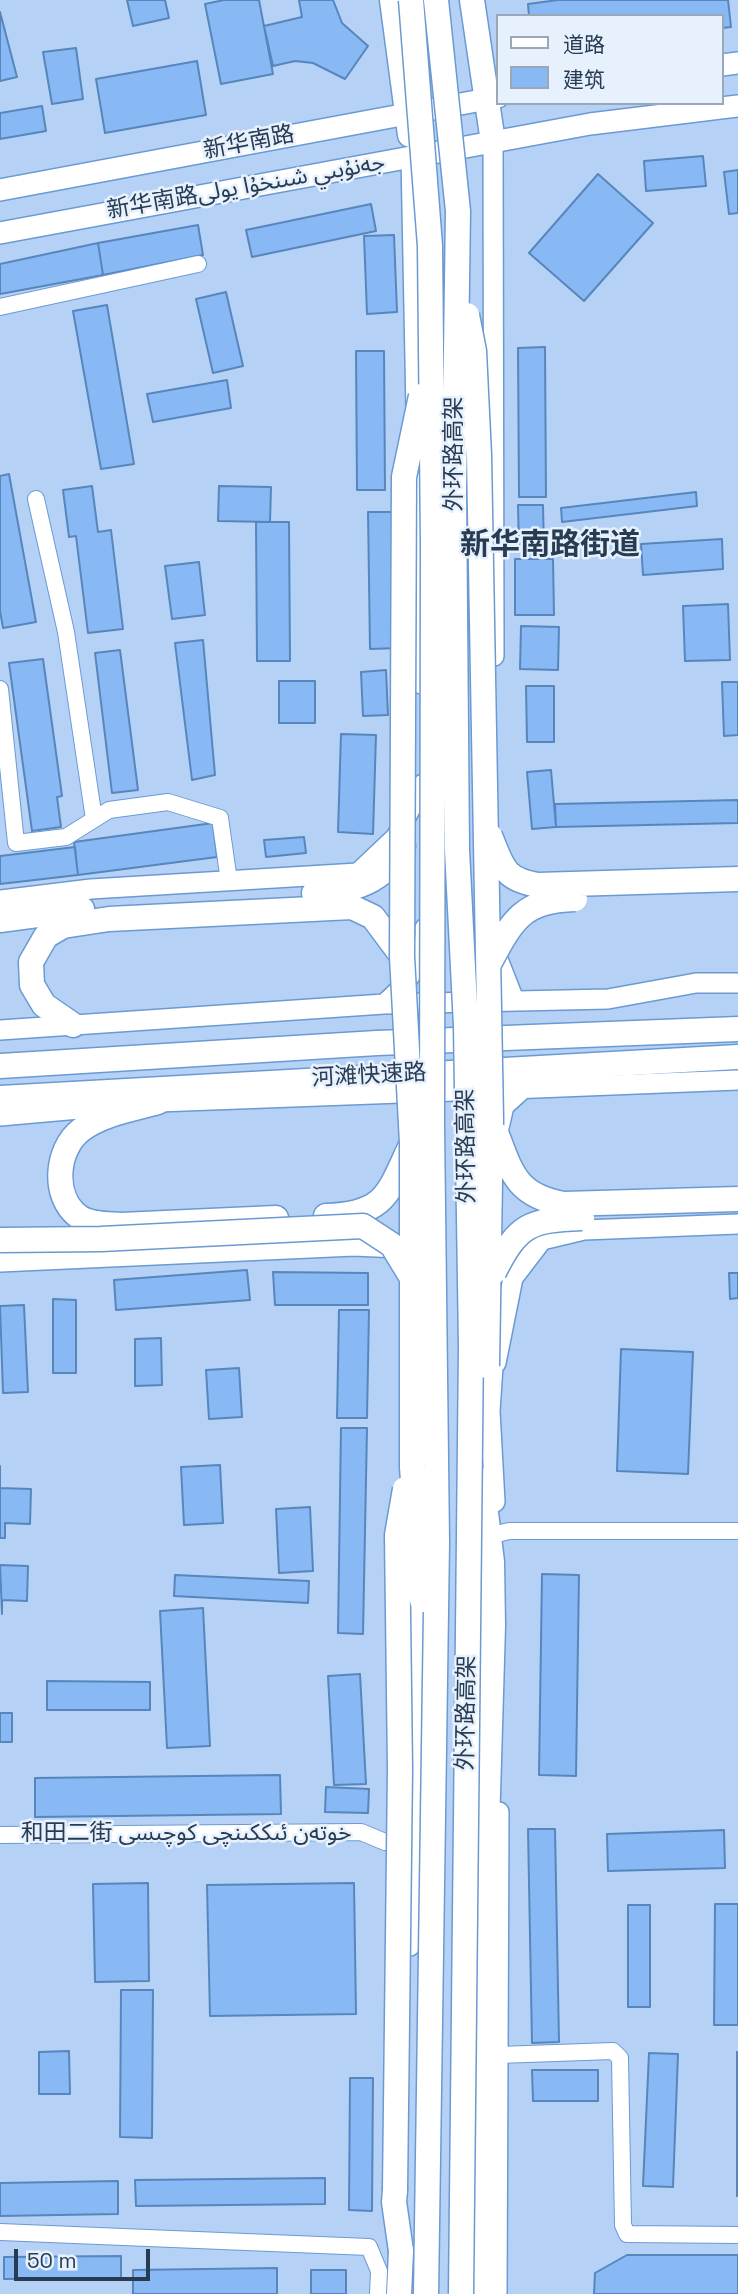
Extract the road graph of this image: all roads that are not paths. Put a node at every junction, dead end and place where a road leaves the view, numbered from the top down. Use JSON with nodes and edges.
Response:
{"nodes":[{"id":1,"x":393,"y":0,"type":"edge"},
{"id":2,"x":411,"y":0,"type":"edge"},
{"id":3,"x":436,"y":0,"type":"edge"},
{"id":4,"x":472,"y":0,"type":"edge"},
{"id":5,"x":493,"y":98,"type":"edge"},
{"id":6,"x":738,"y":106,"type":"edge"},
{"id":7,"x":408,"y":114,"type":"junction"},
{"id":8,"x":493,"y":142,"type":"junction"},
{"id":9,"x":411,"y":157,"type":"junction"},
{"id":10,"x":0,"y":190,"type":"edge"},
{"id":11,"x":0,"y":233,"type":"edge"},
{"id":12,"x":198,"y":264,"type":"dead end"},
{"id":13,"x":458,"y":265,"type":"junction"},
{"id":14,"x":0,"y":307,"type":"edge"},
{"id":15,"x":431,"y":351,"type":"junction"},
{"id":16,"x":36,"y":499,"type":"dead end"},
{"id":17,"x":0,"y":689,"type":"edge"},
{"id":18,"x":423,"y":784,"type":"junction"},
{"id":19,"x":94,"y":819,"type":"junction"},
{"id":20,"x":484,"y":820,"type":"junction"},
{"id":21,"x":403,"y":846,"type":"junction"},
{"id":22,"x":738,"y":878,"type":"edge"},
{"id":23,"x":229,"y":881,"type":"junction"},
{"id":24,"x":738,"y":893,"type":"edge"},
{"id":25,"x":0,"y":900,"type":"edge"},
{"id":26,"x":0,"y":920,"type":"edge"},
{"id":27,"x":402,"y":956,"type":"junction"},
{"id":28,"x":488,"y":968,"type":"junction"},
{"id":29,"x":738,"y":983,"type":"edge"},
{"id":30,"x":514,"y":1000,"type":"junction"},
{"id":31,"x":384,"y":1004,"type":"junction"},
{"id":32,"x":73,"y":1025,"type":"junction"},
{"id":33,"x":731,"y":1028,"type":"edge"},
{"id":34,"x":0,"y":1030,"type":"edge"},
{"id":35,"x":738,"y":1056,"type":"edge"},
{"id":36,"x":0,"y":1066,"type":"edge"},
{"id":37,"x":738,"y":1080,"type":"edge"},
{"id":38,"x":523,"y":1088,"type":"junction"},
{"id":39,"x":407,"y":1093,"type":"junction"},
{"id":40,"x":0,"y":1098,"type":"edge"},
{"id":41,"x":158,"y":1102,"type":"junction"},
{"id":42,"x":0,"y":1116,"type":"edge"},
{"id":43,"x":491,"y":1119,"type":"junction"},
{"id":44,"x":412,"y":1143,"type":"junction"},
{"id":45,"x":738,"y":1199,"type":"edge"},
{"id":46,"x":738,"y":1213,"type":"edge"},
{"id":47,"x":738,"y":1224,"type":"edge"},
{"id":48,"x":0,"y":1240,"type":"edge"},
{"id":49,"x":419,"y":1249,"type":"junction"},
{"id":50,"x":0,"y":1262,"type":"edge"},
{"id":51,"x":412,"y":1279,"type":"junction"},
{"id":52,"x":490,"y":1279,"type":"junction"},
{"id":53,"x":492,"y":1384,"type":"junction"},
{"id":54,"x":412,"y":1440,"type":"junction"},
{"id":55,"x":482,"y":1479,"type":"junction"},
{"id":56,"x":738,"y":1531,"type":"edge"},
{"id":57,"x":497,"y":1534,"type":"junction"},
{"id":58,"x":436,"y":1786,"type":"junction"},
{"id":59,"x":0,"y":1835,"type":"edge"},
{"id":60,"x":412,"y":1842,"type":"junction"},
{"id":61,"x":465,"y":1880,"type":"junction"},
{"id":62,"x":498,"y":2055,"type":"junction"},
{"id":63,"x":0,"y":2232,"type":"edge"},
{"id":64,"x":738,"y":2235,"type":"edge"},
{"id":65,"x":401,"y":2251,"type":"junction"},
{"id":66,"x":378,"y":2294,"type":"edge"},
{"id":67,"x":399,"y":2294,"type":"edge"},
{"id":68,"x":426,"y":2294,"type":"edge"},
{"id":69,"x":461,"y":2294,"type":"edge"},
{"id":70,"x":481,"y":2294,"type":"edge"},
{"id":71,"x":497,"y":2294,"type":"edge"}],
"edges":[{"from":1,"to":7,"type":"main road"},
{"from":2,"to":15,"type":"main road","name":"外环路高架","bridge":true},
{"from":3,"to":13,"type":"main road","name":"外环路高架","bridge":true},
{"from":4,"to":5,"type":"main road"},
{"from":5,"to":7,"type":"main road","name":"新华南路"},
{"from":5,"to":8,"type":"main road"},
{"from":6,"to":8,"type":"main road"},
{"from":7,"to":9,"type":"main road"},
{"from":7,"to":10,"type":"main road","name":"新华南路"},
{"from":8,"to":9,"type":"main road","name":"新华南路جەنۇبىي شىنخۇا يولى"},
{"from":8,"to":30,"type":"street"},
{"from":9,"to":11,"type":"main road","name":"新华南路جەنۇبىي شىنخۇا يولى"},
{"from":9,"to":18,"type":"street"},
{"from":12,"to":14,"type":"street"},
{"from":13,"to":20,"type":"main road","bridge":true},
{"from":13,"to":61,"type":"main road","name":"外环路高架","bridge":true},
{"from":15,"to":21,"type":"main road","bridge":true},
{"from":15,"to":58,"type":"main road","name":"外环路高架","bridge":true},
{"from":16,"to":19,"type":"street"},
{"from":17,"to":19,"type":"street"},
{"from":18,"to":23,"type":"street"},
{"from":18,"to":31,"type":"street"},
{"from":19,"to":23,"type":"street"},
{"from":20,"to":22,"type":"main road","bridge":true},
{"from":20,"to":28,"type":"main road","bridge":true},
{"from":21,"to":26,"type":"main road"},
{"from":21,"to":27,"type":"main road","bridge":true},
{"from":23,"to":25,"type":"street"},
{"from":24,"to":28,"type":"main road","bridge":true},
{"from":27,"to":32,"type":"main road"},
{"from":27,"to":44,"type":"main road","bridge":true},
{"from":28,"to":43,"type":"main road","bridge":true},
{"from":29,"to":30,"type":"street"},
{"from":30,"to":31,"type":"street"},
{"from":31,"to":32,"type":"street"},
{"from":32,"to":34,"type":"street"},
{"from":33,"to":36,"type":"main road","name":"河滩快速路"},
{"from":35,"to":40,"type":"main road","name":"河滩快速路"},
{"from":37,"to":38,"type":"street"},
{"from":38,"to":39,"type":"street"},
{"from":38,"to":53,"type":"street"},
{"from":39,"to":41,"type":"street"},
{"from":39,"to":49,"type":"street"},
{"from":41,"to":42,"type":"street"},
{"from":41,"to":44,"type":"main road"},
{"from":43,"to":45,"type":"main road","bridge":true},
{"from":43,"to":52,"type":"main road","bridge":true},
{"from":44,"to":51,"type":"main road","bridge":true},
{"from":46,"to":52,"type":"main road","bridge":true},
{"from":47,"to":53,"type":"street"},
{"from":48,"to":51,"type":"main road","bridge":true},
{"from":49,"to":50,"type":"street"},
{"from":49,"to":60,"type":"street"},
{"from":51,"to":54,"type":"main road","bridge":true},
{"from":52,"to":55,"type":"main road","bridge":true},
{"from":53,"to":57,"type":"street"},
{"from":54,"to":58,"type":"main road","bridge":true},
{"from":54,"to":65,"type":"main road","bridge":true},
{"from":55,"to":61,"type":"main road","bridge":true},
{"from":55,"to":70,"type":"main road"},
{"from":56,"to":57,"type":"street"},
{"from":57,"to":62,"type":"street"},
{"from":58,"to":68,"type":"main road","name":"外环路高架","bridge":true},
{"from":59,"to":60,"type":"street","name":"和田二街 خوتەن ئىككىنچى كوچىسى"},
{"from":60,"to":65,"type":"street"},
{"from":61,"to":69,"type":"main road","name":"外环路高架","bridge":true},
{"from":62,"to":64,"type":"street"},
{"from":62,"to":71,"type":"street"},
{"from":63,"to":66,"type":"street"},
{"from":65,"to":67,"type":"main road"}]}
